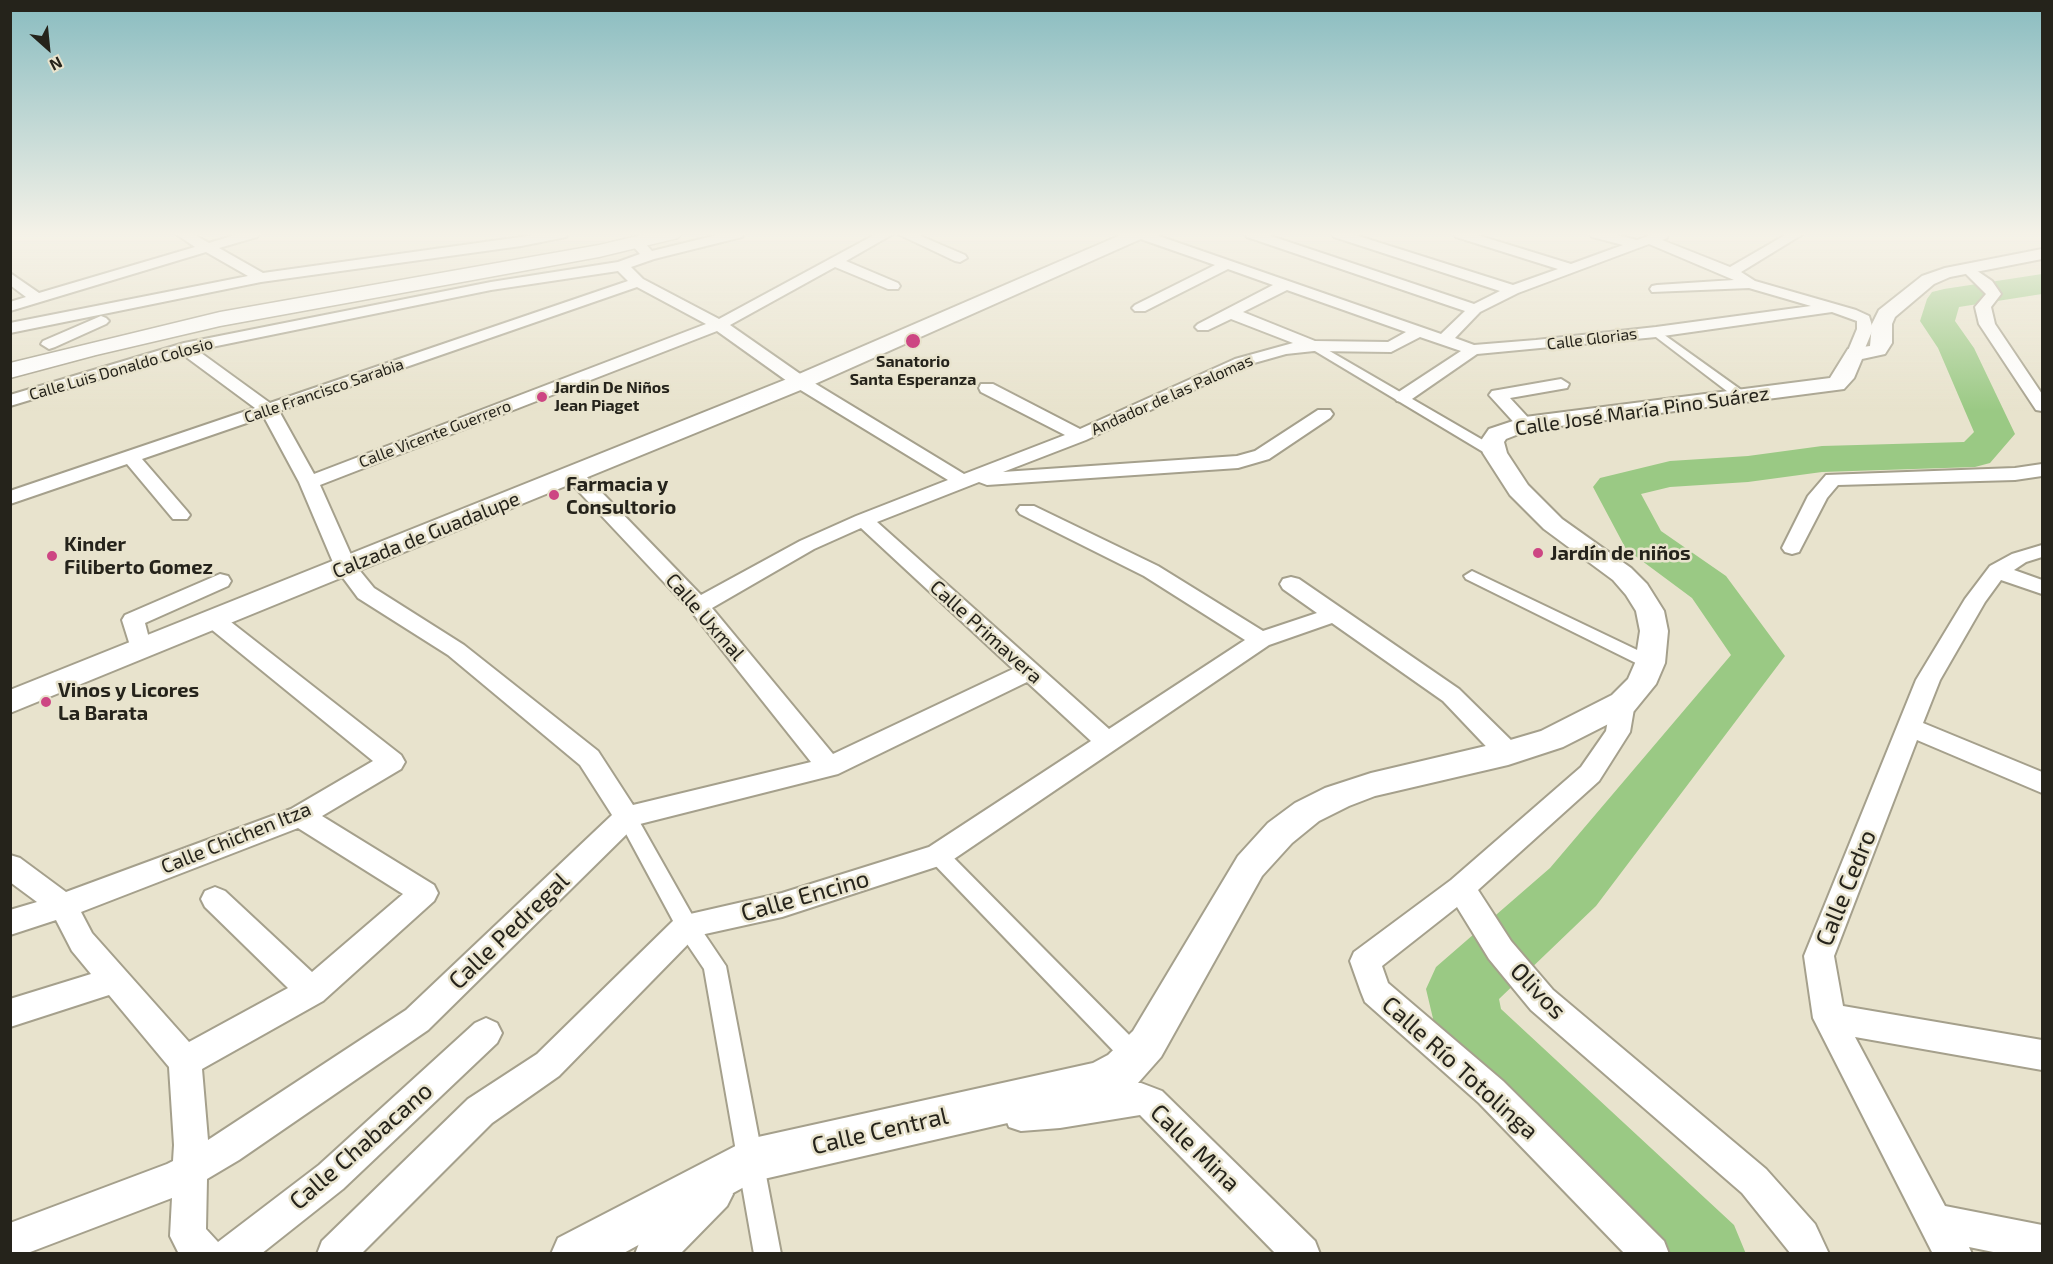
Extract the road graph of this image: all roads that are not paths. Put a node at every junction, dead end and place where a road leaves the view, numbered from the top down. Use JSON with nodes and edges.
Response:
{"nodes":[{"id":1,"x":30,"y":293,"type":"edge"},
{"id":2,"x":57,"y":293,"type":"edge"},
{"id":3,"x":189,"y":293,"type":"edge"},
{"id":4,"x":289,"y":293,"type":"edge"},
{"id":5,"x":377,"y":293,"type":"edge"},
{"id":6,"x":455,"y":293,"type":"edge"},
{"id":7,"x":606,"y":293,"type":"edge"},
{"id":8,"x":659,"y":293,"type":"edge"},
{"id":9,"x":778,"y":293,"type":"edge"},
{"id":10,"x":1004,"y":293,"type":"edge"},
{"id":11,"x":1170,"y":293,"type":"edge"},
{"id":12,"x":1270,"y":293,"type":"edge"},
{"id":13,"x":1309,"y":293,"type":"edge"},
{"id":14,"x":1427,"y":293,"type":"edge"},
{"id":15,"x":1507,"y":293,"type":"edge"},
{"id":16,"x":1779,"y":293,"type":"edge"},
{"id":17,"x":1912,"y":293,"type":"edge"},
{"id":18,"x":1989,"y":293,"type":"edge"},
{"id":19,"x":179,"y":295,"type":"junction"},
{"id":20,"x":37,"y":299,"type":"junction"},
{"id":21,"x":10,"y":307,"type":"edge"},
{"id":22,"x":1140,"y":308,"type":"dead end"},
{"id":23,"x":1830,"y":308,"type":"junction"},
{"id":24,"x":1475,"y":309,"type":"junction"},
{"id":25,"x":1231,"y":313,"type":"junction"},
{"id":26,"x":719,"y":325,"type":"junction"},
{"id":27,"x":1203,"y":327,"type":"dead end"},
{"id":28,"x":10,"y":328,"type":"edge"},
{"id":29,"x":1422,"y":330,"type":"junction"},
{"id":30,"x":1656,"y":332,"type":"junction"},
{"id":31,"x":1444,"y":339,"type":"junction"},
{"id":32,"x":49,"y":344,"type":"junction"},
{"id":33,"x":1314,"y":346,"type":"junction"},
{"id":34,"x":184,"y":348,"type":"junction"},
{"id":35,"x":1473,"y":350,"type":"junction"},
{"id":36,"x":10,"y":353,"type":"edge"},
{"id":37,"x":1855,"y":353,"type":"junction"},
{"id":38,"x":10,"y":371,"type":"edge"},
{"id":39,"x":800,"y":382,"type":"junction"},
{"id":40,"x":1561,"y":384,"type":"dead end"},
{"id":41,"x":987,"y":388,"type":"dead end"},
{"id":42,"x":1740,"y":395,"type":"junction"},
{"id":43,"x":1403,"y":397,"type":"junction"},
{"id":44,"x":10,"y":401,"type":"edge"},
{"id":45,"x":2043,"y":406,"type":"edge"},
{"id":46,"x":269,"y":410,"type":"junction"},
{"id":47,"x":1324,"y":414,"type":"dead end"},
{"id":48,"x":1525,"y":424,"type":"junction"},
{"id":49,"x":1080,"y":436,"type":"junction"},
{"id":50,"x":1495,"y":453,"type":"junction"},
{"id":51,"x":131,"y":457,"type":"junction"},
{"id":52,"x":2043,"y":470,"type":"edge"},
{"id":53,"x":574,"y":475,"type":"junction"},
{"id":54,"x":962,"y":481,"type":"junction"},
{"id":55,"x":309,"y":482,"type":"junction"},
{"id":56,"x":10,"y":498,"type":"edge"},
{"id":57,"x":1027,"y":510,"type":"dead end"},
{"id":58,"x":180,"y":515,"type":"dead end"},
{"id":59,"x":863,"y":520,"type":"junction"},
{"id":60,"x":1792,"y":548,"type":"dead end"},
{"id":61,"x":2043,"y":551,"type":"edge"},
{"id":62,"x":346,"y":567,"type":"junction"},
{"id":63,"x":1997,"y":571,"type":"junction"},
{"id":64,"x":1472,"y":576,"type":"dead end"},
{"id":65,"x":220,"y":581,"type":"dead end"},
{"id":66,"x":1291,"y":584,"type":"dead end"},
{"id":67,"x":2043,"y":587,"type":"edge"},
{"id":68,"x":699,"y":606,"type":"junction"},
{"id":69,"x":1333,"y":615,"type":"junction"},
{"id":70,"x":214,"y":620,"type":"junction"},
{"id":71,"x":1262,"y":640,"type":"junction"},
{"id":72,"x":141,"y":650,"type":"junction"},
{"id":73,"x":1650,"y":663,"type":"junction"},
{"id":74,"x":1029,"y":671,"type":"junction"},
{"id":75,"x":10,"y":702,"type":"edge"},
{"id":76,"x":1623,"y":703,"type":"junction"},
{"id":77,"x":1911,"y":728,"type":"junction"},
{"id":78,"x":1109,"y":743,"type":"junction"},
{"id":79,"x":1508,"y":753,"type":"junction"},
{"id":80,"x":829,"y":767,"type":"junction"},
{"id":81,"x":2043,"y":783,"type":"edge"},
{"id":82,"x":300,"y":816,"type":"junction"},
{"id":83,"x":627,"y":817,"type":"junction"},
{"id":84,"x":938,"y":855,"type":"junction"},
{"id":85,"x":10,"y":866,"type":"edge"},
{"id":86,"x":1461,"y":888,"type":"junction"},
{"id":87,"x":215,"y":899,"type":"dead end"},
{"id":88,"x":63,"y":906,"type":"junction"},
{"id":89,"x":10,"y":923,"type":"edge"},
{"id":90,"x":687,"y":926,"type":"junction"},
{"id":91,"x":115,"y":980,"type":"junction"},
{"id":92,"x":312,"y":991,"type":"junction"},
{"id":93,"x":10,"y":1013,"type":"edge"},
{"id":94,"x":1829,"y":1018,"type":"junction"},
{"id":95,"x":486,"y":1033,"type":"dead end"},
{"id":96,"x":2043,"y":1055,"type":"edge"},
{"id":97,"x":1135,"y":1058,"type":"junction"},
{"id":98,"x":185,"y":1061,"type":"junction"},
{"id":99,"x":995,"y":1104,"type":"junction"},
{"id":100,"x":749,"y":1161,"type":"junction"},
{"id":101,"x":189,"y":1170,"type":"junction"},
{"id":102,"x":1934,"y":1222,"type":"junction"},
{"id":103,"x":10,"y":1241,"type":"edge"},
{"id":104,"x":2043,"y":1243,"type":"edge"},
{"id":105,"x":204,"y":1254,"type":"edge"},
{"id":106,"x":231,"y":1254,"type":"edge"},
{"id":107,"x":335,"y":1254,"type":"edge"},
{"id":108,"x":574,"y":1254,"type":"edge"},
{"id":109,"x":653,"y":1254,"type":"edge"},
{"id":110,"x":768,"y":1254,"type":"edge"},
{"id":111,"x":1302,"y":1254,"type":"edge"},
{"id":112,"x":1651,"y":1254,"type":"edge"},
{"id":113,"x":1810,"y":1254,"type":"edge"},
{"id":114,"x":1954,"y":1254,"type":"edge"}],
"edges":[{"from":1,"to":20,"type":"street"},
{"from":2,"to":20,"type":"street"},
{"from":3,"to":19,"type":"street"},
{"from":4,"to":32,"type":"highway"},
{"from":5,"to":38,"type":"highway"},
{"from":6,"to":34,"type":"street","name":"Calle Luis Donaldo Colosio"},
{"from":7,"to":46,"type":"street","name":"Calle Francisco Sarabia"},
{"from":8,"to":26,"type":"street"},
{"from":9,"to":26,"type":"street","name":"Calle Vicente Guerrero"},
{"from":10,"to":39,"type":"street","name":"Calzada de Guadalupe"},
{"from":11,"to":22,"type":"street"},
{"from":12,"to":25,"type":"street"},
{"from":13,"to":29,"type":"street"},
{"from":14,"to":24,"type":"street"},
{"from":15,"to":24,"type":"street"},
{"from":16,"to":23,"type":"street"},
{"from":17,"to":37,"type":"street"},
{"from":18,"to":45,"type":"street"},
{"from":19,"to":28,"type":"street"},
{"from":19,"to":32,"type":"street"},
{"from":20,"to":21,"type":"street"},
{"from":23,"to":30,"type":"street","name":"Calle Glorias"},
{"from":23,"to":37,"type":"street","name":"Calle José María Pino Suárez"},
{"from":24,"to":31,"type":"street"},
{"from":25,"to":27,"type":"street"},
{"from":25,"to":33,"type":"street"},
{"from":26,"to":39,"type":"street"},
{"from":26,"to":55,"type":"street","name":"Calle Vicente Guerrero"},
{"from":29,"to":31,"type":"street"},
{"from":29,"to":33,"type":"street","name":"Andador de las Palomas"},
{"from":30,"to":35,"type":"street","name":"Calle Glorias"},
{"from":30,"to":42,"type":"street"},
{"from":31,"to":35,"type":"street"},
{"from":32,"to":36,"type":"highway"},
{"from":33,"to":43,"type":"street"},
{"from":33,"to":49,"type":"street","name":"Andador de las Palomas"},
{"from":34,"to":44,"type":"street","name":"Calle Luis Donaldo Colosio"},
{"from":34,"to":46,"type":"street"},
{"from":35,"to":43,"type":"street","name":"Calle Glorias"},
{"from":37,"to":42,"type":"street","name":"Calle José María Pino Suárez"},
{"from":39,"to":53,"type":"street","name":"Calzada de Guadalupe"},
{"from":39,"to":54,"type":"street"},
{"from":40,"to":48,"type":"street"},
{"from":41,"to":49,"type":"street"},
{"from":42,"to":48,"type":"street","name":"Calle José María Pino Suárez"},
{"from":43,"to":50,"type":"street"},
{"from":46,"to":51,"type":"street","name":"Calle Francisco Sarabia"},
{"from":46,"to":55,"type":"street"},
{"from":47,"to":54,"type":"street"},
{"from":48,"to":50,"type":"street","name":"Calle José María Pino Suárez"},
{"from":49,"to":54,"type":"street","name":"Andador de las Palomas"},
{"from":50,"to":73,"type":"street","name":"Calle José María Pino Suárez"},
{"from":51,"to":56,"type":"street","name":"Calle Francisco Sarabia"},
{"from":51,"to":58,"type":"street"},
{"from":52,"to":60,"type":"street"},
{"from":53,"to":62,"type":"street","name":"Calzada de Guadalupe"},
{"from":53,"to":68,"type":"street","name":"Calle Uxmal"},
{"from":54,"to":59,"type":"street","name":"Andador de las Palomas"},
{"from":55,"to":62,"type":"street"},
{"from":57,"to":71,"type":"street"},
{"from":59,"to":68,"type":"street","name":"Andador de las Palomas"},
{"from":59,"to":74,"type":"street","name":"Calle Primavera"},
{"from":61,"to":63,"type":"street","name":"Calle Cedro"},
{"from":62,"to":70,"type":"street","name":"Calzada de Guadalupe"},
{"from":62,"to":83,"type":"street"},
{"from":63,"to":67,"type":"street"},
{"from":63,"to":77,"type":"street","name":"Calle Cedro"},
{"from":64,"to":73,"type":"street"},
{"from":65,"to":72,"type":"street"},
{"from":66,"to":69,"type":"street"},
{"from":68,"to":80,"type":"street","name":"Calle Uxmal"},
{"from":69,"to":71,"type":"street","name":"Calle Encino"},
{"from":69,"to":79,"type":"street"},
{"from":70,"to":72,"type":"street","name":"Calzada de Guadalupe"},
{"from":70,"to":82,"type":"street","name":"Calle Chichen Itza"},
{"from":71,"to":78,"type":"street","name":"Calle Encino"},
{"from":72,"to":75,"type":"street","name":"Calzada de Guadalupe"},
{"from":73,"to":76,"type":"street","name":"Calle José María Pino Suárez"},
{"from":74,"to":78,"type":"street","name":"Calle Primavera"},
{"from":74,"to":80,"type":"street"},
{"from":76,"to":79,"type":"street","name":"Calle José María Pino Suárez"},
{"from":76,"to":86,"type":"street"},
{"from":77,"to":81,"type":"street"},
{"from":77,"to":94,"type":"street","name":"Calle Cedro"},
{"from":78,"to":84,"type":"street","name":"Calle Encino"},
{"from":79,"to":97,"type":"street","name":"Calle José María Pino Suárez"},
{"from":80,"to":83,"type":"street"},
{"from":82,"to":88,"type":"street","name":"Calle Chichen Itza"},
{"from":82,"to":92,"type":"street"},
{"from":83,"to":90,"type":"street"},
{"from":83,"to":101,"type":"street","name":"Calle Pedregal"},
{"from":84,"to":90,"type":"street","name":"Calle Encino"},
{"from":84,"to":97,"type":"street"},
{"from":85,"to":88,"type":"street"},
{"from":86,"to":112,"type":"street","name":"Calle Río Totolinga"},
{"from":86,"to":113,"type":"street","name":"Olivos"},
{"from":87,"to":92,"type":"street"},
{"from":88,"to":89,"type":"street","name":"Calle Chichen Itza"},
{"from":88,"to":91,"type":"street"},
{"from":90,"to":100,"type":"street"},
{"from":90,"to":107,"type":"street"},
{"from":91,"to":93,"type":"street"},
{"from":91,"to":98,"type":"street"},
{"from":92,"to":98,"type":"street"},
{"from":94,"to":96,"type":"street"},
{"from":94,"to":102,"type":"street","name":"Calle Cedro"},
{"from":95,"to":106,"type":"street","name":"Calle Chabacano"},
{"from":97,"to":99,"type":"street","name":"Calle Central"},
{"from":98,"to":101,"type":"street"},
{"from":99,"to":100,"type":"street","name":"Calle Central"},
{"from":99,"to":111,"type":"street","name":"Calle Mina"},
{"from":100,"to":108,"type":"street","name":"Calle Central"},
{"from":100,"to":109,"type":"street"},
{"from":100,"to":110,"type":"street"},
{"from":101,"to":103,"type":"street","name":"Calle Pedregal"},
{"from":101,"to":105,"type":"street"},
{"from":102,"to":104,"type":"street"},
{"from":102,"to":114,"type":"street","name":"Calle Cedro"}]}
